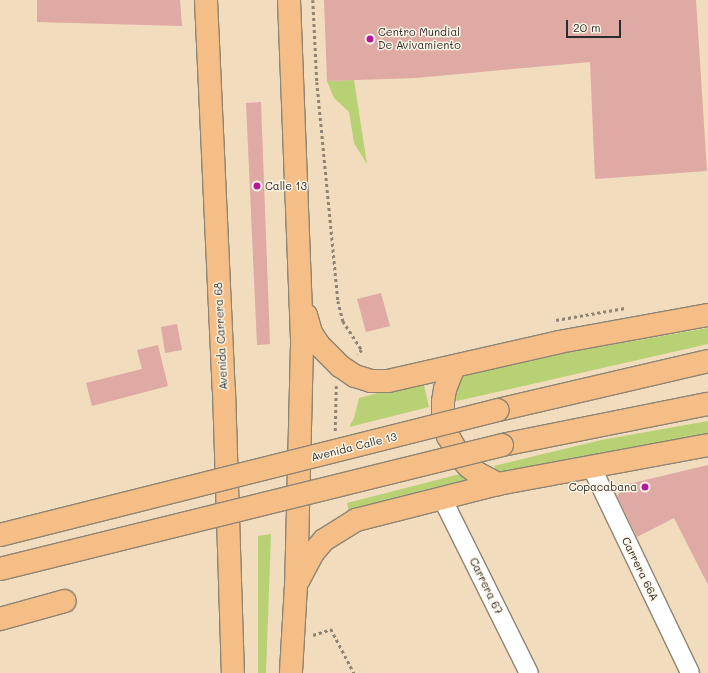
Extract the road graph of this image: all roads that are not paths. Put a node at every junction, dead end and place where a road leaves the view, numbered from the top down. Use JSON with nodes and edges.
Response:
{"nodes":[{"id":1,"x":206,"y":0,"type":"edge"},
{"id":2,"x":288,"y":0,"type":"edge"},
{"id":3,"x":301,"y":294,"type":"junction"},
{"id":4,"x":708,"y":315,"type":"edge"},
{"id":5,"x":708,"y":361,"type":"edge"},
{"id":6,"x":454,"y":367,"type":"junction"},
{"id":7,"x":708,"y":404,"type":"edge"},
{"id":8,"x":708,"y":445,"type":"edge"},
{"id":9,"x":591,"y":466,"type":"junction"},
{"id":10,"x":498,"y":484,"type":"junction"},
{"id":11,"x":442,"y":498,"type":"junction"},
{"id":12,"x":0,"y":535,"type":"edge"},
{"id":13,"x":0,"y":569,"type":"edge"},
{"id":14,"x":296,"y":585,"type":"junction"},
{"id":15,"x":65,"y":601,"type":"dead end"},
{"id":16,"x":0,"y":619,"type":"edge"},
{"id":17,"x":233,"y":673,"type":"edge"},
{"id":18,"x":291,"y":673,"type":"edge"},
{"id":19,"x":529,"y":673,"type":"edge"},
{"id":20,"x":690,"y":673,"type":"edge"}],
"edges":[{"from":1,"to":17,"type":"main road","name":"Avenida Carrera 68"},
{"from":2,"to":3,"type":"main road"},
{"from":3,"to":6,"type":"main road"},
{"from":3,"to":14,"type":"main road"},
{"from":4,"to":6,"type":"main road"},
{"from":5,"to":12,"type":"main road","name":"Avenida Calle 13","bridge":true},
{"from":6,"to":10,"type":"main road"},
{"from":7,"to":13,"type":"main road","bridge":true},
{"from":8,"to":9,"type":"main road"},
{"from":9,"to":10,"type":"main road"},
{"from":9,"to":20,"type":"street","name":"Carrera 66A"},
{"from":10,"to":11,"type":"main road"},
{"from":11,"to":14,"type":"main road"},
{"from":11,"to":19,"type":"street","name":"Carrera 67"},
{"from":14,"to":18,"type":"main road"},
{"from":15,"to":16,"type":"main road"}]}
